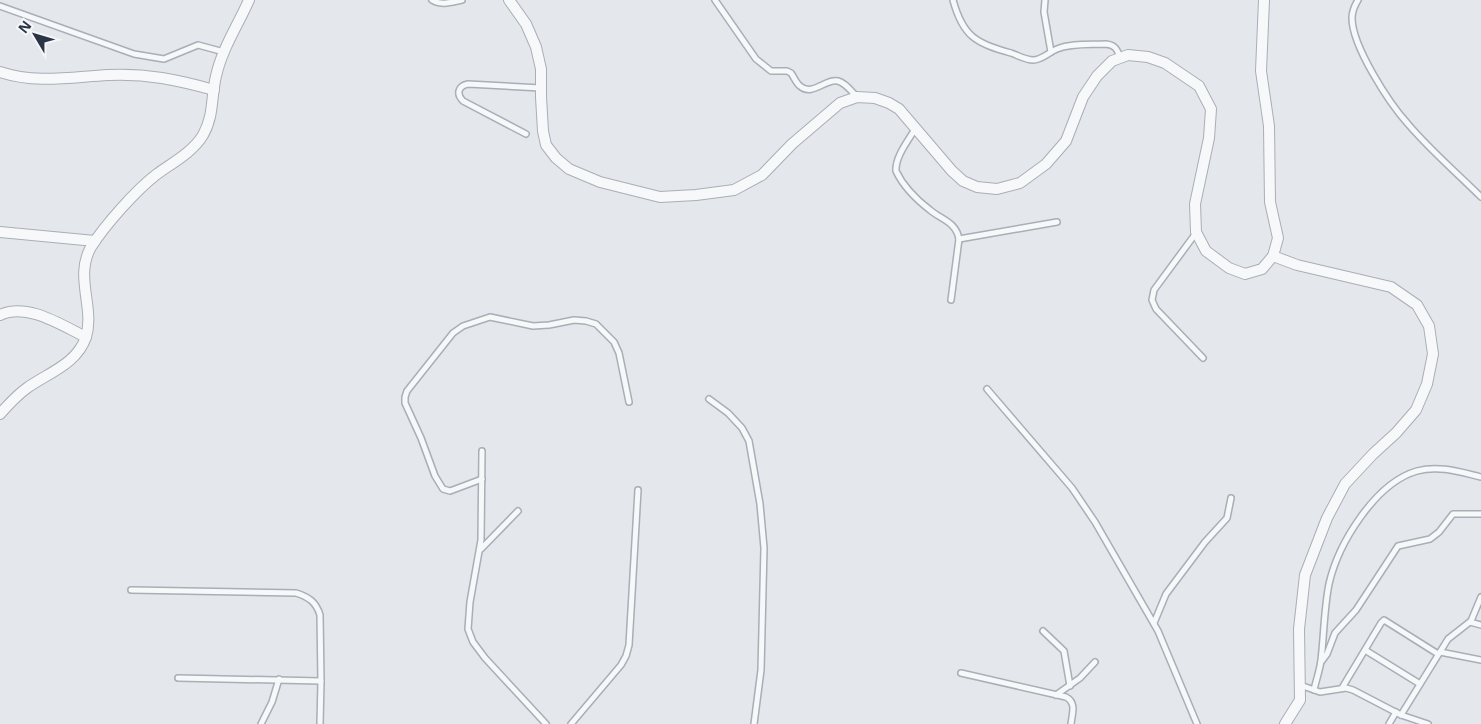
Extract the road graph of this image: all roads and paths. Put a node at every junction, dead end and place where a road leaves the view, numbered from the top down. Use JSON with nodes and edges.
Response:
{"nodes":[{"id":1,"x":249,"y":0,"type":"edge"},
{"id":2,"x":432,"y":0,"type":"edge"},
{"id":3,"x":462,"y":0,"type":"edge"},
{"id":4,"x":509,"y":0,"type":"edge"},
{"id":5,"x":715,"y":0,"type":"edge"},
{"id":6,"x":953,"y":0,"type":"edge"},
{"id":7,"x":1045,"y":0,"type":"edge"},
{"id":8,"x":1264,"y":0,"type":"edge"},
{"id":9,"x":1358,"y":0,"type":"edge"},
{"id":10,"x":0,"y":6,"type":"edge"},
{"id":11,"x":224,"y":52,"type":"junction"},
{"id":12,"x":1051,"y":52,"type":"junction"},
{"id":13,"x":1120,"y":57,"type":"junction"},
{"id":14,"x":0,"y":72,"type":"edge"},
{"id":15,"x":541,"y":88,"type":"junction"},
{"id":16,"x":214,"y":90,"type":"junction"},
{"id":17,"x":857,"y":97,"type":"junction"},
{"id":18,"x":916,"y":128,"type":"junction"},
{"id":19,"x":526,"y":134,"type":"dead end"},
{"id":20,"x":1481,"y":197,"type":"edge"},
{"id":21,"x":1057,"y":222,"type":"dead end"},
{"id":22,"x":0,"y":232,"type":"edge"},
{"id":23,"x":1196,"y":232,"type":"junction"},
{"id":24,"x":959,"y":239,"type":"junction"},
{"id":25,"x":95,"y":241,"type":"junction"},
{"id":26,"x":1273,"y":256,"type":"junction"},
{"id":27,"x":951,"y":300,"type":"dead end"},
{"id":28,"x":0,"y":315,"type":"edge"},
{"id":29,"x":86,"y":337,"type":"junction"},
{"id":30,"x":1203,"y":358,"type":"dead end"},
{"id":31,"x":987,"y":389,"type":"dead end"},
{"id":32,"x":709,"y":399,"type":"dead end"},
{"id":33,"x":629,"y":402,"type":"dead end"},
{"id":34,"x":0,"y":414,"type":"edge"},
{"id":35,"x":482,"y":450,"type":"dead end"},
{"id":36,"x":1481,"y":477,"type":"edge"},
{"id":37,"x":482,"y":479,"type":"junction"},
{"id":38,"x":638,"y":490,"type":"dead end"},
{"id":39,"x":1231,"y":498,"type":"dead end"},
{"id":40,"x":518,"y":511,"type":"dead end"},
{"id":41,"x":1481,"y":514,"type":"edge"},
{"id":42,"x":480,"y":550,"type":"junction"},
{"id":43,"x":131,"y":590,"type":"dead end"},
{"id":44,"x":1481,"y":597,"type":"edge"},
{"id":45,"x":1470,"y":622,"type":"junction"},
{"id":46,"x":1154,"y":623,"type":"junction"},
{"id":47,"x":1481,"y":625,"type":"edge"},
{"id":48,"x":1042,"y":631,"type":"dead end"},
{"id":49,"x":1365,"y":650,"type":"junction"},
{"id":50,"x":1439,"y":653,"type":"junction"},
{"id":51,"x":1481,"y":660,"type":"edge"},
{"id":52,"x":1095,"y":662,"type":"dead end"},
{"id":53,"x":1321,"y":662,"type":"junction"},
{"id":54,"x":961,"y":673,"type":"dead end"},
{"id":55,"x":178,"y":678,"type":"dead end"},
{"id":56,"x":279,"y":679,"type":"junction"},
{"id":57,"x":321,"y":681,"type":"junction"},
{"id":58,"x":1420,"y":684,"type":"junction"},
{"id":59,"x":1300,"y":685,"type":"junction"},
{"id":60,"x":1070,"y":686,"type":"junction"},
{"id":61,"x":1342,"y":688,"type":"junction"},
{"id":62,"x":1314,"y":690,"type":"junction"},
{"id":63,"x":1056,"y":695,"type":"junction"},
{"id":64,"x":1399,"y":714,"type":"junction"},
{"id":65,"x":261,"y":724,"type":"edge"},
{"id":66,"x":320,"y":724,"type":"edge"},
{"id":67,"x":546,"y":724,"type":"edge"},
{"id":68,"x":571,"y":724,"type":"edge"},
{"id":69,"x":754,"y":724,"type":"edge"},
{"id":70,"x":1071,"y":724,"type":"edge"},
{"id":71,"x":1197,"y":724,"type":"edge"},
{"id":72,"x":1285,"y":724,"type":"edge"},
{"id":73,"x":1389,"y":724,"type":"edge"},
{"id":74,"x":1428,"y":724,"type":"edge"}],
"edges":[{"from":1,"to":11,"type":"street"},
{"from":2,"to":3,"type":"lane"},
{"from":4,"to":15,"type":"street"},
{"from":5,"to":17,"type":"lane"},
{"from":6,"to":12,"type":"lane"},
{"from":7,"to":12,"type":"lane"},
{"from":8,"to":26,"type":"street"},
{"from":9,"to":20,"type":"lane"},
{"from":10,"to":11,"type":"lane"},
{"from":11,"to":16,"type":"street"},
{"from":12,"to":13,"type":"lane"},
{"from":13,"to":18,"type":"street"},
{"from":13,"to":23,"type":"street"},
{"from":14,"to":16,"type":"street"},
{"from":15,"to":17,"type":"street"},
{"from":15,"to":19,"type":"lane"},
{"from":16,"to":25,"type":"street"},
{"from":17,"to":18,"type":"street"},
{"from":18,"to":24,"type":"lane"},
{"from":21,"to":24,"type":"lane"},
{"from":22,"to":25,"type":"street"},
{"from":23,"to":26,"type":"street"},
{"from":23,"to":30,"type":"lane"},
{"from":24,"to":27,"type":"lane"},
{"from":25,"to":29,"type":"street"},
{"from":26,"to":59,"type":"street"},
{"from":28,"to":29,"type":"street"},
{"from":29,"to":34,"type":"street"},
{"from":31,"to":46,"type":"lane"},
{"from":32,"to":69,"type":"lane"},
{"from":33,"to":37,"type":"lane"},
{"from":35,"to":37,"type":"lane"},
{"from":36,"to":53,"type":"lane"},
{"from":37,"to":42,"type":"lane"},
{"from":38,"to":68,"type":"lane"},
{"from":39,"to":46,"type":"lane"},
{"from":40,"to":42,"type":"lane"},
{"from":41,"to":53,"type":"lane"},
{"from":42,"to":67,"type":"lane"},
{"from":43,"to":57,"type":"lane"},
{"from":44,"to":45,"type":"lane"},
{"from":45,"to":47,"type":"lane"},
{"from":45,"to":50,"type":"lane"},
{"from":46,"to":71,"type":"lane"},
{"from":48,"to":60,"type":"lane"},
{"from":49,"to":50,"type":"lane"},
{"from":49,"to":58,"type":"lane"},
{"from":49,"to":61,"type":"lane"},
{"from":50,"to":51,"type":"lane"},
{"from":50,"to":58,"type":"lane"},
{"from":52,"to":60,"type":"lane"},
{"from":53,"to":62,"type":"lane"},
{"from":54,"to":63,"type":"lane"},
{"from":55,"to":56,"type":"lane"},
{"from":56,"to":57,"type":"lane"},
{"from":56,"to":65,"type":"lane"},
{"from":57,"to":66,"type":"lane"},
{"from":58,"to":64,"type":"lane"},
{"from":59,"to":62,"type":"lane"},
{"from":59,"to":72,"type":"street"},
{"from":60,"to":63,"type":"lane"},
{"from":61,"to":62,"type":"lane"},
{"from":61,"to":64,"type":"lane"},
{"from":63,"to":70,"type":"lane"},
{"from":64,"to":73,"type":"lane"},
{"from":64,"to":74,"type":"lane"}]}
